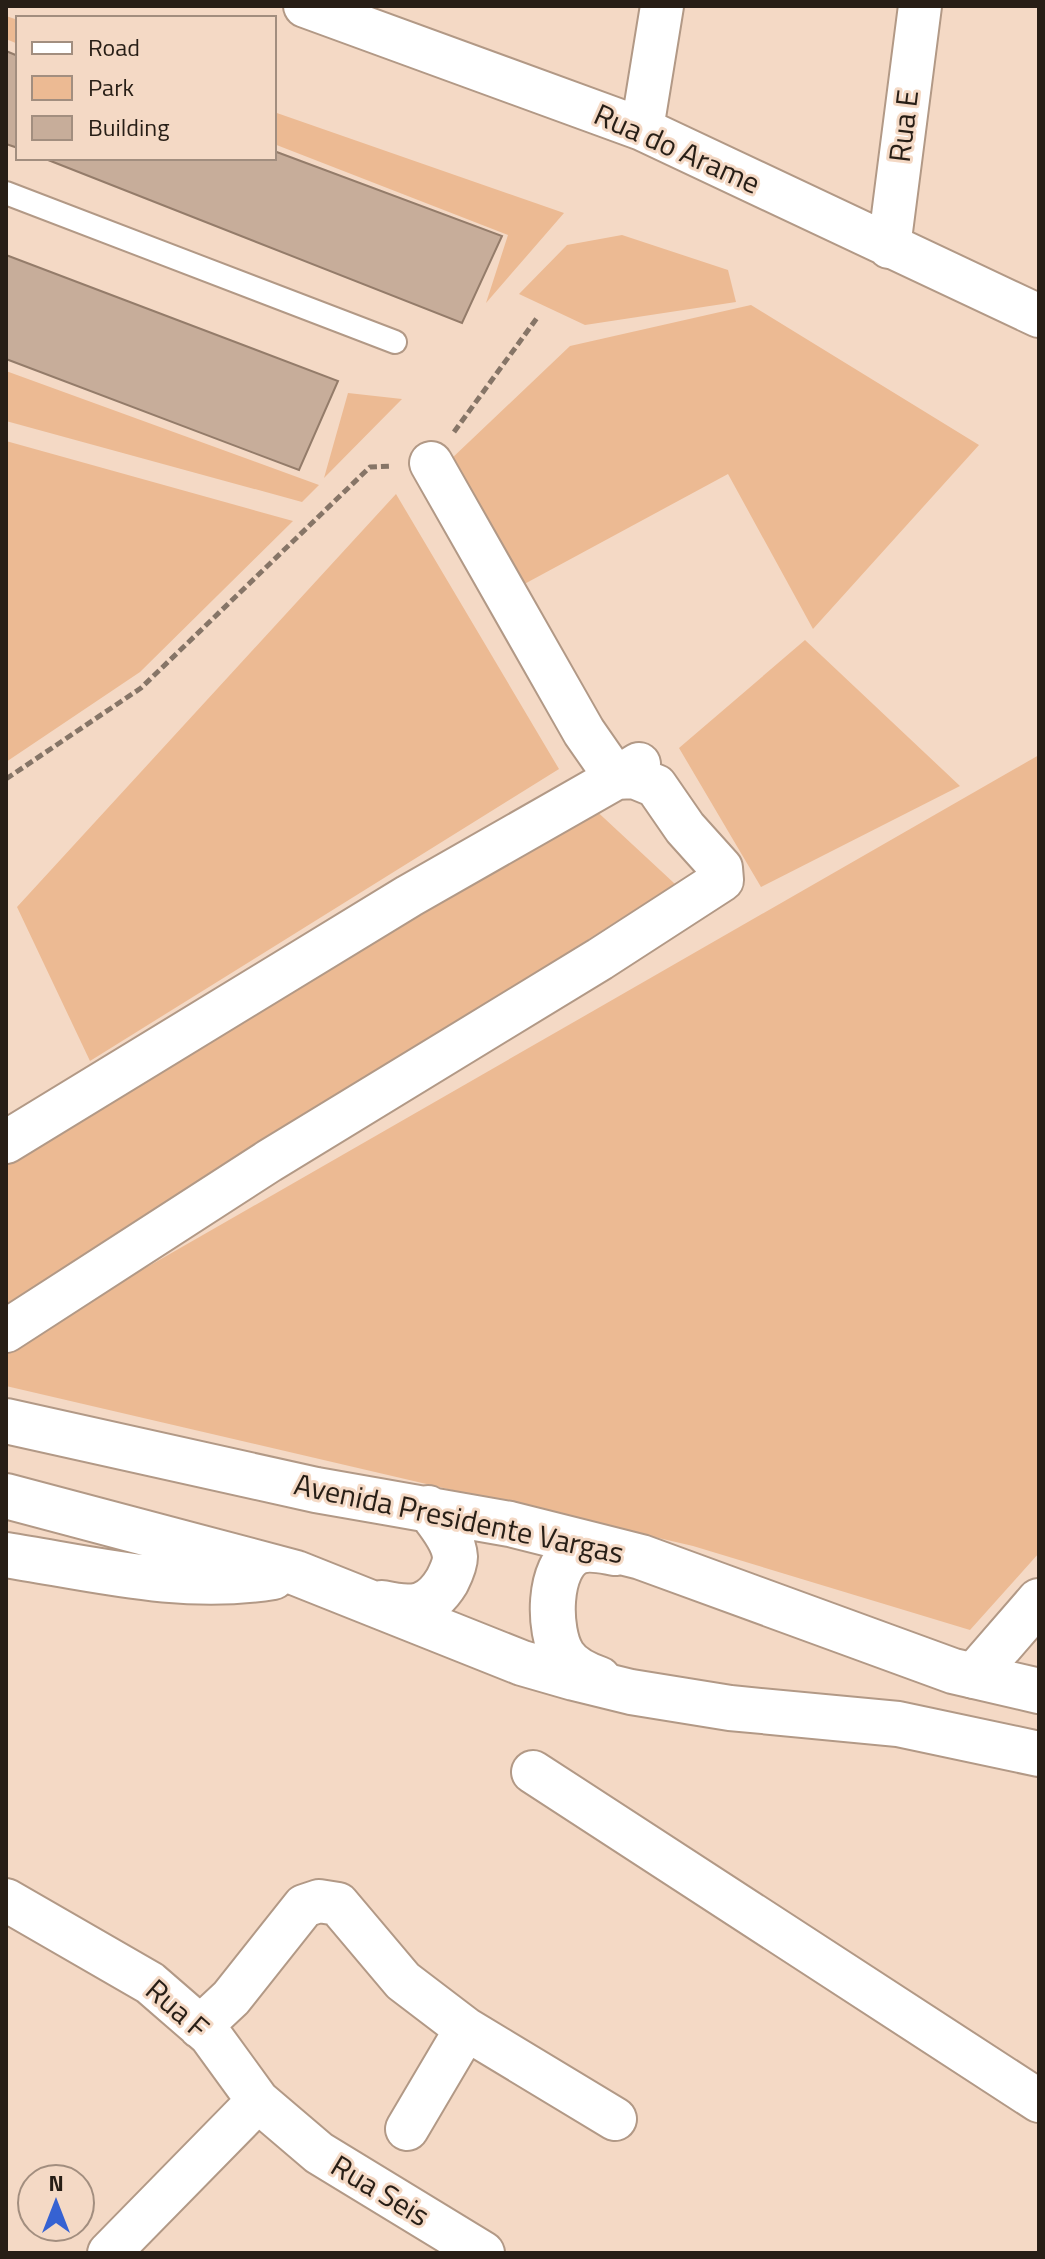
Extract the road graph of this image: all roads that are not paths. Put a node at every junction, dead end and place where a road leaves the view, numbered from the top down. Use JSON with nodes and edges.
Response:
{"nodes":[{"id":1,"x":305,"y":6,"type":"edge"},
{"id":2,"x":662,"y":6,"type":"edge"},
{"id":3,"x":920,"y":6,"type":"edge"},
{"id":4,"x":389,"y":22,"type":"edge"},
{"id":5,"x":642,"y":129,"type":"junction"},
{"id":6,"x":6,"y":193,"type":"edge"},
{"id":7,"x":889,"y":247,"type":"junction"},
{"id":8,"x":1039,"y":316,"type":"edge"},
{"id":9,"x":395,"y":342,"type":"dead end"},
{"id":10,"x":431,"y":463,"type":"road end"},
{"id":11,"x":616,"y":778,"type":"junction"},
{"id":12,"x":6,"y":1142,"type":"edge"},
{"id":13,"x":6,"y":1331,"type":"edge"},
{"id":14,"x":6,"y":1421,"type":"edge"},
{"id":15,"x":6,"y":1496,"type":"edge"},
{"id":16,"x":428,"y":1508,"type":"junction"},
{"id":17,"x":6,"y":1555,"type":"edge"},
{"id":18,"x":641,"y":1557,"type":"junction"},
{"id":19,"x":296,"y":1573,"type":"junction"},
{"id":20,"x":356,"y":1598,"type":"junction"},
{"id":21,"x":1039,"y":1601,"type":"edge"},
{"id":22,"x":974,"y":1676,"type":"junction"},
{"id":23,"x":1039,"y":1691,"type":"edge"},
{"id":24,"x":631,"y":1692,"type":"junction"},
{"id":25,"x":1039,"y":1754,"type":"edge"},
{"id":26,"x":533,"y":1772,"type":"dead end"},
{"id":27,"x":6,"y":1900,"type":"edge"},
{"id":28,"x":200,"y":2027,"type":"junction"},
{"id":29,"x":466,"y":2029,"type":"junction"},
{"id":30,"x":258,"y":2101,"type":"junction"},
{"id":31,"x":1039,"y":2101,"type":"edge"},
{"id":32,"x":615,"y":2119,"type":"dead end"},
{"id":33,"x":407,"y":2129,"type":"dead end"},
{"id":34,"x":319,"y":2153,"type":"joint"},
{"id":35,"x":109,"y":2253,"type":"edge"},
{"id":36,"x":483,"y":2253,"type":"edge"}],
"edges":[{"from":1,"to":4,"type":"street","name":"Rua do Arame"},
{"from":2,"to":5,"type":"street"},
{"from":3,"to":7,"type":"street","name":"Rua E"},
{"from":4,"to":5,"type":"street","name":"Rua do Arame"},
{"from":5,"to":7,"type":"street","name":"Rua do Arame"},
{"from":6,"to":9,"type":"lane"},
{"from":7,"to":8,"type":"street","name":"Rua do Arame"},
{"from":10,"to":11,"type":"street"},
{"from":11,"to":12,"type":"street"},
{"from":11,"to":13,"type":"street"},
{"from":14,"to":16,"type":"main road","name":"Avenida Presidente Vargas"},
{"from":15,"to":19,"type":"main road"},
{"from":16,"to":18,"type":"main road","name":"Avenida Presidente Vargas"},
{"from":16,"to":20,"type":"main road"},
{"from":17,"to":19,"type":"main road"},
{"from":18,"to":22,"type":"main road","name":"Avenida Presidente Vargas"},
{"from":18,"to":24,"type":"main road"},
{"from":19,"to":20,"type":"main road"},
{"from":20,"to":24,"type":"main road"},
{"from":21,"to":22,"type":"main road"},
{"from":22,"to":23,"type":"main road","name":"Avenida Presidente Vargas"},
{"from":24,"to":25,"type":"main road"},
{"from":26,"to":31,"type":"street"},
{"from":27,"to":28,"type":"street","name":"Rua F"},
{"from":28,"to":29,"type":"street"},
{"from":28,"to":30,"type":"street","name":"Rua F"},
{"from":29,"to":32,"type":"street"},
{"from":29,"to":33,"type":"street"},
{"from":30,"to":34,"type":"street","name":"Rua F"},
{"from":30,"to":35,"type":"street"},
{"from":34,"to":36,"type":"street","name":"Rua Seis"}]}
